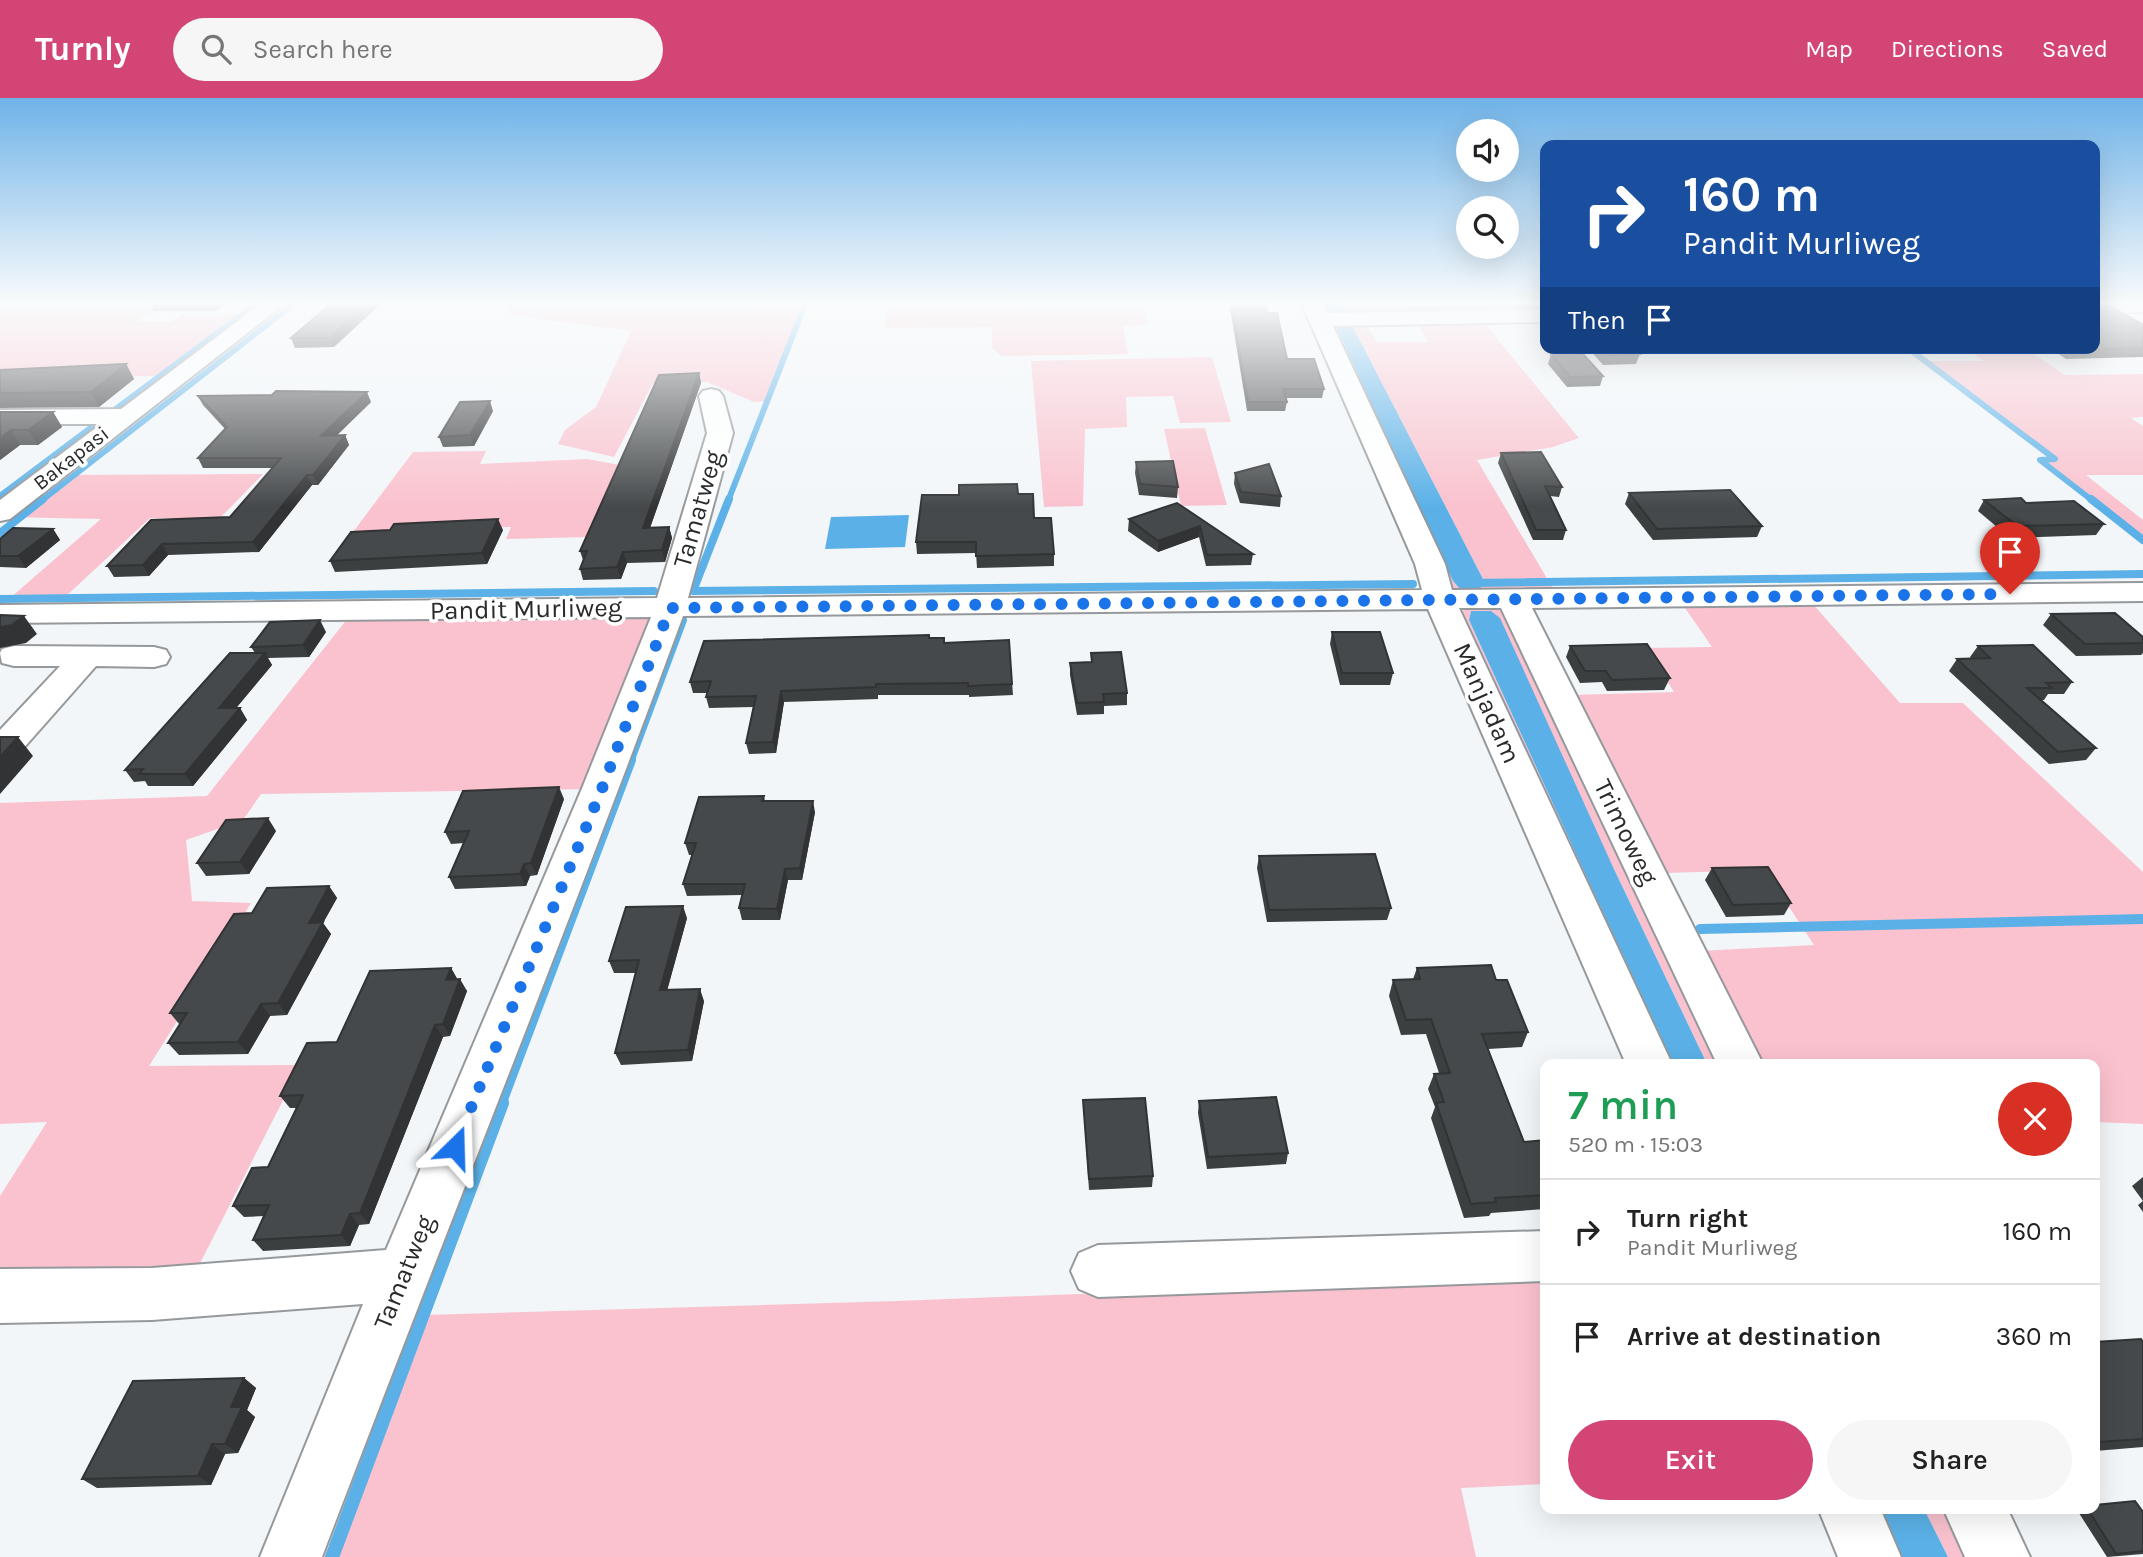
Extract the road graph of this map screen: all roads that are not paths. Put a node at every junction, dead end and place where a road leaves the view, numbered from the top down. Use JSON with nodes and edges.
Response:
{"nodes":[{"id":1,"x":187,"y":370,"type":"edge"},
{"id":2,"x":1342,"y":370,"type":"edge"},
{"id":3,"x":711,"y":396,"type":"dead end"},
{"id":4,"x":126,"y":416,"type":"junction"},
{"id":5,"x":0,"y":417,"type":"edge"},
{"id":6,"x":0,"y":513,"type":"edge"},
{"id":7,"x":2143,"y":592,"type":"edge"},
{"id":8,"x":1448,"y":600,"type":"junction"},
{"id":9,"x":1509,"y":600,"type":"junction"},
{"id":10,"x":670,"y":608,"type":"junction"},
{"id":11,"x":0,"y":614,"type":"edge"},
{"id":12,"x":59,"y":614,"type":"junction"},
{"id":13,"x":7,"y":657,"type":"edge"},
{"id":14,"x":87,"y":657,"type":"junction"},
{"id":15,"x":154,"y":657,"type":"dead end"},
{"id":16,"x":8,"y":743,"type":"edge"},
{"id":17,"x":1647,"y":1059,"type":"edge"},
{"id":18,"x":1738,"y":1059,"type":"edge"},
{"id":19,"x":1540,"y":1256,"type":"edge"},
{"id":20,"x":1098,"y":1271,"type":"dead end"},
{"id":21,"x":402,"y":1275,"type":"junction"},
{"id":22,"x":0,"y":1296,"type":"edge"},
{"id":23,"x":1851,"y":1514,"type":"edge"},
{"id":24,"x":1976,"y":1514,"type":"edge"},
{"id":25,"x":291,"y":1557,"type":"edge"},
{"id":26,"x":1870,"y":1557,"type":"edge"},
{"id":27,"x":1999,"y":1557,"type":"edge"}],
"edges":[{"from":1,"to":4,"type":"street","name":"Bakapasi"},
{"from":2,"to":8,"type":"street","name":"Manjadam"},
{"from":3,"to":10,"type":"street","name":"Tamatweg"},
{"from":4,"to":5,"type":"street"},
{"from":4,"to":6,"type":"street","name":"Bakapasi"},
{"from":7,"to":9,"type":"street","name":"Pandit Murliweg"},
{"from":8,"to":9,"type":"street","name":"Pandit Murliweg"},
{"from":8,"to":10,"type":"street","name":"Pandit Murliweg"},
{"from":8,"to":17,"type":"street","name":"Manjadam"},
{"from":9,"to":18,"type":"street","name":"Trimoweg"},
{"from":10,"to":12,"type":"street","name":"Pandit Murliweg"},
{"from":10,"to":21,"type":"street","name":"Tamatweg"},
{"from":11,"to":12,"type":"street","name":"Pandit Murliweg"},
{"from":12,"to":13,"type":"street"},
{"from":13,"to":14,"type":"street"},
{"from":14,"to":15,"type":"street"},
{"from":14,"to":16,"type":"street"},
{"from":19,"to":20,"type":"street"},
{"from":21,"to":22,"type":"street"},
{"from":21,"to":25,"type":"street","name":"Tamatweg"},
{"from":23,"to":26,"type":"street"},
{"from":24,"to":27,"type":"street"}]}
